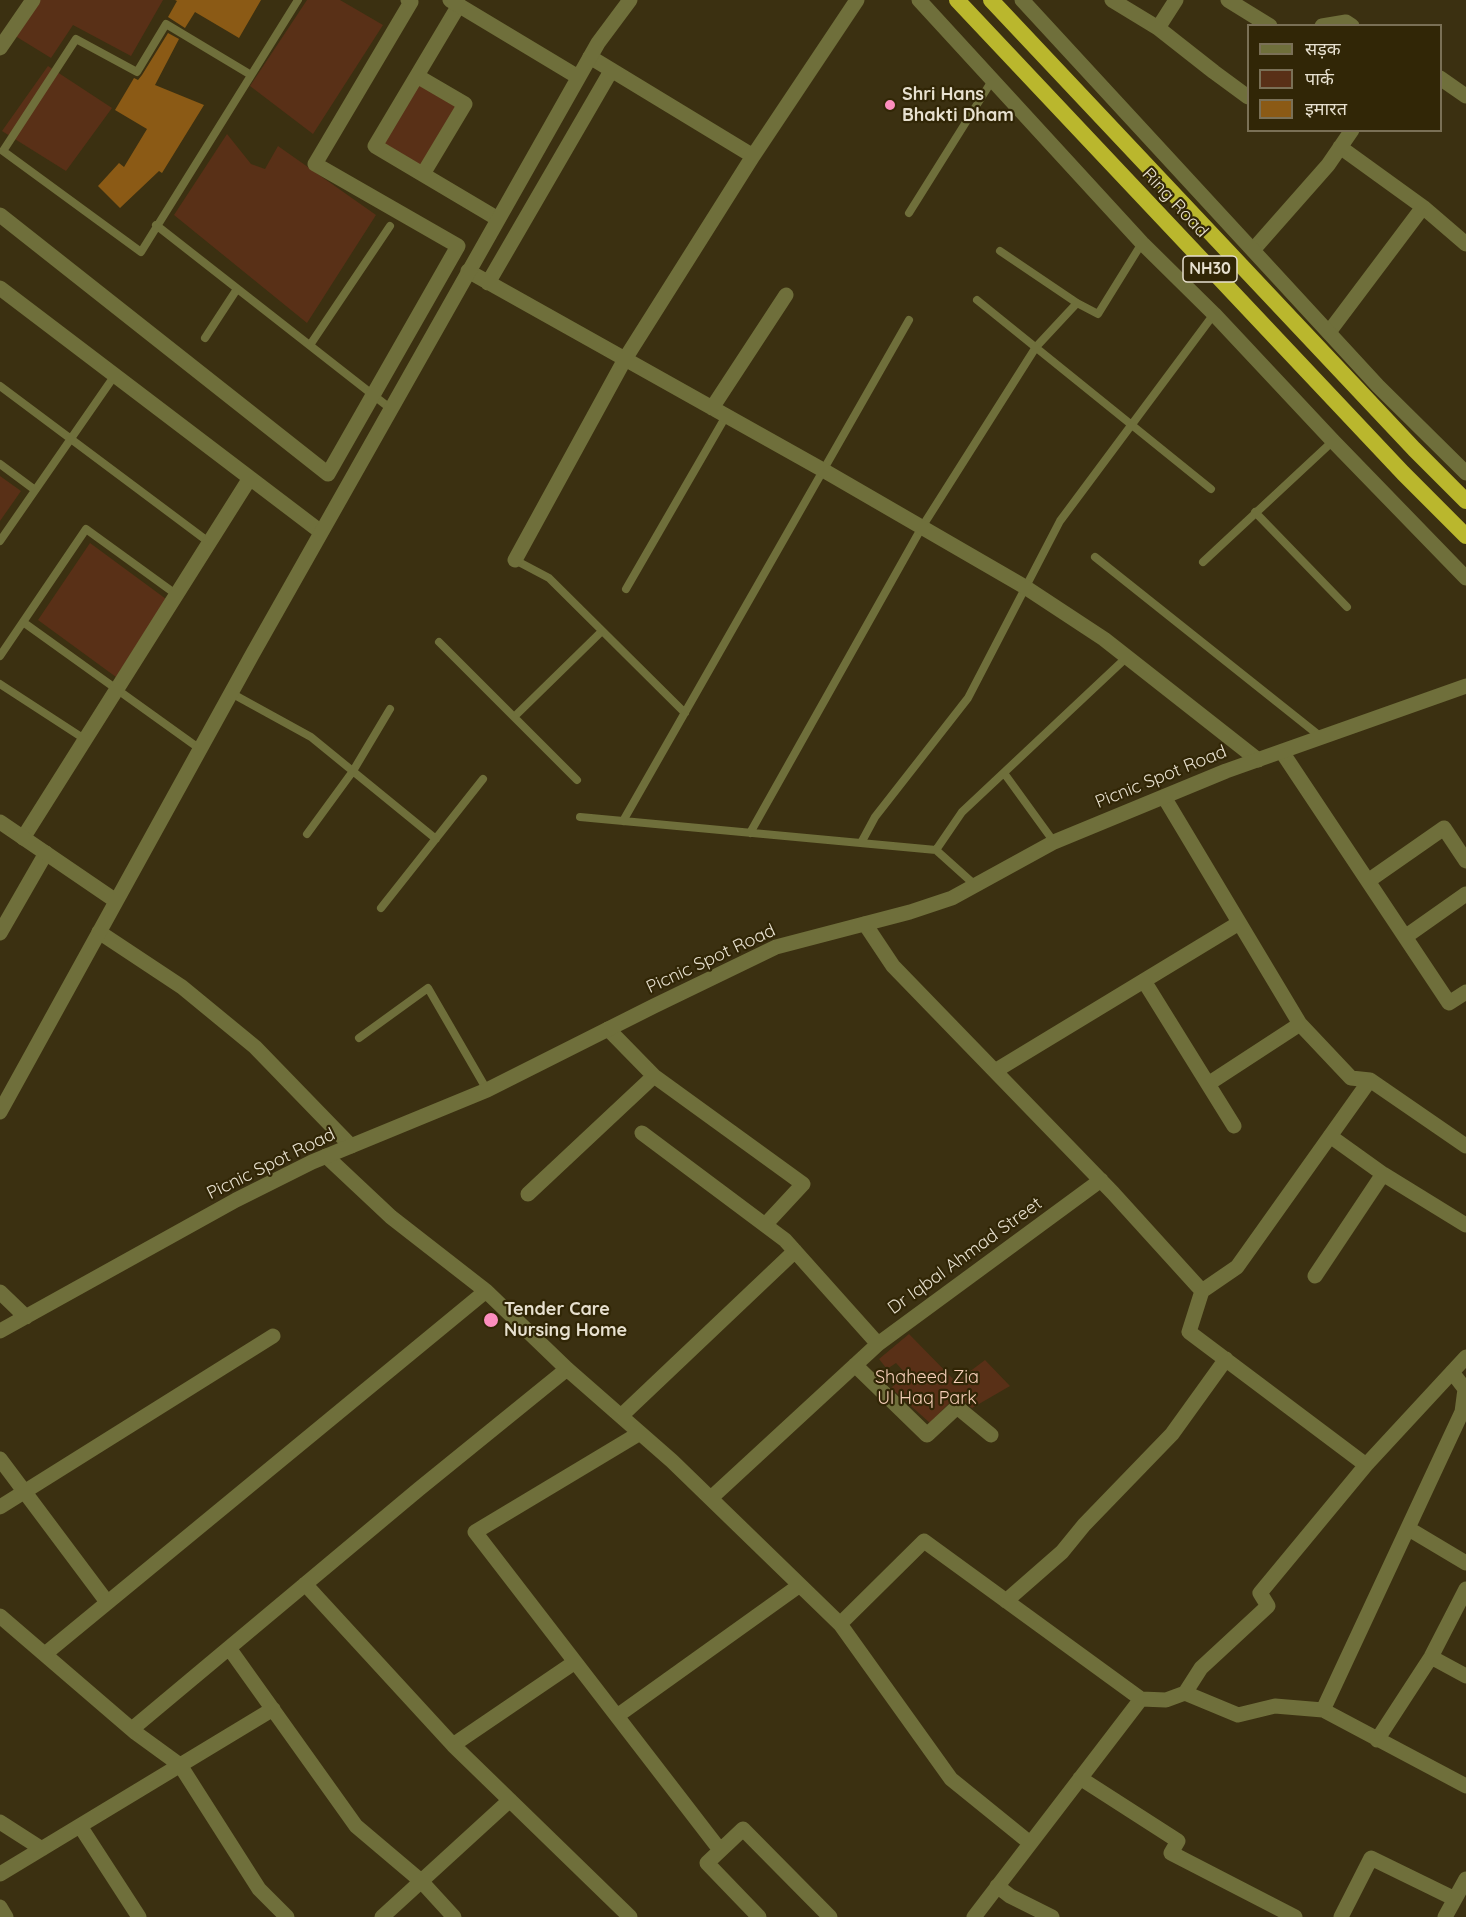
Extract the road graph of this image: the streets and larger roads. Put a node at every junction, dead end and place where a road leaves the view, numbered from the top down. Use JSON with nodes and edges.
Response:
{"nodes":[{"id":1,"x":33,"y":0,"type":"edge"},
{"id":2,"x":408,"y":0,"type":"edge"},
{"id":3,"x":630,"y":0,"type":"edge"},
{"id":4,"x":857,"y":0,"type":"edge"},
{"id":5,"x":919,"y":0,"type":"edge"},
{"id":6,"x":957,"y":0,"type":"edge"},
{"id":7,"x":991,"y":0,"type":"edge"},
{"id":8,"x":1022,"y":0,"type":"edge"},
{"id":9,"x":1112,"y":0,"type":"edge"},
{"id":10,"x":1176,"y":0,"type":"edge"},
{"id":11,"x":1228,"y":0,"type":"edge"},
{"id":12,"x":455,"y":3,"type":"edge"},
{"id":13,"x":1266,"y":24,"type":"edge"},
{"id":14,"x":1334,"y":24,"type":"edge"},
{"id":15,"x":1349,"y":24,"type":"edge"},
{"id":16,"x":1158,"y":28,"type":"junction"},
{"id":17,"x":0,"y":48,"type":"edge"},
{"id":18,"x":590,"y":57,"type":"junction"},
{"id":19,"x":611,"y":71,"type":"junction"},
{"id":20,"x":417,"y":76,"type":"junction"},
{"id":21,"x":578,"y":78,"type":"junction"},
{"id":22,"x":1442,"y":79,"type":"edge"},
{"id":23,"x":1247,"y":96,"type":"edge"},
{"id":24,"x":1466,"y":96,"type":"edge"},
{"id":25,"x":1351,"y":132,"type":"edge"},
{"id":26,"x":1340,"y":147,"type":"junction"},
{"id":27,"x":753,"y":156,"type":"junction"},
{"id":28,"x":423,"y":174,"type":"junction"},
{"id":29,"x":1423,"y":207,"type":"junction"},
{"id":30,"x":0,"y":215,"type":"edge"},
{"id":31,"x":498,"y":219,"type":"junction"},
{"id":32,"x":1466,"y":244,"type":"edge"},
{"id":33,"x":1253,"y":250,"type":"junction"},
{"id":34,"x":468,"y":271,"type":"junction"},
{"id":35,"x":489,"y":283,"type":"junction"},
{"id":36,"x":0,"y":288,"type":"edge"},
{"id":37,"x":786,"y":296,"type":"dead end"},
{"id":38,"x":1329,"y":332,"type":"junction"},
{"id":39,"x":625,"y":359,"type":"junction"},
{"id":40,"x":712,"y":408,"type":"junction"},
{"id":41,"x":1466,"y":473,"type":"edge"},
{"id":42,"x":250,"y":478,"type":"junction"},
{"id":43,"x":1466,"y":501,"type":"edge"},
{"id":44,"x":321,"y":532,"type":"junction"},
{"id":45,"x":1466,"y":536,"type":"edge"},
{"id":46,"x":515,"y":560,"type":"road end"},
{"id":47,"x":1466,"y":578,"type":"edge"},
{"id":48,"x":1466,"y":686,"type":"edge"},
{"id":49,"x":1282,"y":752,"type":"junction"},
{"id":50,"x":1258,"y":760,"type":"junction"},
{"id":51,"x":1164,"y":797,"type":"junction"},
{"id":52,"x":0,"y":822,"type":"edge"},
{"id":53,"x":23,"y":838,"type":"junction"},
{"id":54,"x":46,"y":853,"type":"junction"},
{"id":55,"x":1466,"y":861,"type":"edge"},
{"id":56,"x":1368,"y":881,"type":"junction"},
{"id":57,"x":1466,"y":894,"type":"edge"},
{"id":58,"x":116,"y":901,"type":"junction"},
{"id":59,"x":1239,"y":923,"type":"junction"},
{"id":60,"x":866,"y":924,"type":"junction"},
{"id":61,"x":99,"y":932,"type":"junction"},
{"id":62,"x":0,"y":933,"type":"edge"},
{"id":63,"x":1405,"y":937,"type":"junction"},
{"id":64,"x":1144,"y":981,"type":"junction"},
{"id":65,"x":1466,"y":992,"type":"edge"},
{"id":66,"x":1300,"y":1024,"type":"junction"},
{"id":67,"x":608,"y":1029,"type":"junction"},
{"id":68,"x":995,"y":1071,"type":"junction"},
{"id":69,"x":654,"y":1077,"type":"junction"},
{"id":70,"x":1370,"y":1080,"type":"junction"},
{"id":71,"x":1208,"y":1084,"type":"junction"},
{"id":72,"x":0,"y":1112,"type":"edge"},
{"id":73,"x":1234,"y":1126,"type":"dead end"},
{"id":74,"x":642,"y":1133,"type":"dead end"},
{"id":75,"x":1330,"y":1136,"type":"junction"},
{"id":76,"x":351,"y":1146,"type":"junction"},
{"id":77,"x":1466,"y":1146,"type":"edge"},
{"id":78,"x":326,"y":1156,"type":"junction"},
{"id":79,"x":1383,"y":1174,"type":"junction"},
{"id":80,"x":1101,"y":1180,"type":"junction"},
{"id":81,"x":528,"y":1194,"type":"dead end"},
{"id":82,"x":765,"y":1225,"type":"junction"},
{"id":83,"x":1466,"y":1225,"type":"edge"},
{"id":84,"x":795,"y":1251,"type":"junction"},
{"id":85,"x":1316,"y":1276,"type":"dead end"},
{"id":86,"x":1202,"y":1291,"type":"junction"},
{"id":87,"x":0,"y":1292,"type":"edge"},
{"id":88,"x":486,"y":1292,"type":"junction"},
{"id":89,"x":26,"y":1317,"type":"junction"},
{"id":90,"x":0,"y":1331,"type":"edge"},
{"id":91,"x":273,"y":1336,"type":"dead end"},
{"id":92,"x":878,"y":1344,"type":"junction"},
{"id":93,"x":1466,"y":1357,"type":"edge"},
{"id":94,"x":1226,"y":1359,"type":"junction"},
{"id":95,"x":855,"y":1365,"type":"junction"},
{"id":96,"x":567,"y":1369,"type":"junction"},
{"id":97,"x":1452,"y":1372,"type":"junction"},
{"id":98,"x":621,"y":1416,"type":"junction"},
{"id":99,"x":640,"y":1433,"type":"junction"},
{"id":100,"x":991,"y":1435,"type":"dead end"},
{"id":101,"x":1459,"y":1439,"type":"edge"},
{"id":102,"x":0,"y":1459,"type":"edge"},
{"id":103,"x":1366,"y":1465,"type":"junction"},
{"id":104,"x":24,"y":1492,"type":"junction"},
{"id":105,"x":711,"y":1498,"type":"junction"},
{"id":106,"x":0,"y":1507,"type":"edge"},
{"id":107,"x":1409,"y":1529,"type":"junction"},
{"id":108,"x":1466,"y":1563,"type":"edge"},
{"id":109,"x":304,"y":1584,"type":"junction"},
{"id":110,"x":800,"y":1585,"type":"junction"},
{"id":111,"x":1466,"y":1589,"type":"edge"},
{"id":112,"x":1006,"y":1601,"type":"junction"},
{"id":113,"x":107,"y":1602,"type":"junction"},
{"id":114,"x":0,"y":1617,"type":"edge"},
{"id":115,"x":840,"y":1624,"type":"junction"},
{"id":116,"x":229,"y":1648,"type":"junction"},
{"id":117,"x":45,"y":1654,"type":"junction"},
{"id":118,"x":1431,"y":1657,"type":"junction"},
{"id":119,"x":575,"y":1662,"type":"junction"},
{"id":120,"x":1466,"y":1676,"type":"edge"},
{"id":121,"x":1185,"y":1693,"type":"junction"},
{"id":122,"x":1141,"y":1699,"type":"junction"},
{"id":123,"x":273,"y":1709,"type":"junction"},
{"id":124,"x":1323,"y":1710,"type":"junction"},
{"id":125,"x":617,"y":1716,"type":"junction"},
{"id":126,"x":132,"y":1729,"type":"junction"},
{"id":127,"x":1377,"y":1740,"type":"junction"},
{"id":128,"x":453,"y":1745,"type":"junction"},
{"id":129,"x":180,"y":1765,"type":"junction"},
{"id":130,"x":1080,"y":1778,"type":"junction"},
{"id":131,"x":1466,"y":1786,"type":"edge"},
{"id":132,"x":510,"y":1800,"type":"junction"},
{"id":133,"x":0,"y":1822,"type":"edge"},
{"id":134,"x":80,"y":1826,"type":"junction"},
{"id":135,"x":1030,"y":1843,"type":"junction"},
{"id":136,"x":42,"y":1849,"type":"junction"},
{"id":137,"x":720,"y":1850,"type":"junction"},
{"id":138,"x":0,"y":1874,"type":"edge"},
{"id":139,"x":1466,"y":1878,"type":"edge"},
{"id":140,"x":421,"y":1881,"type":"junction"},
{"id":141,"x":997,"y":1886,"type":"junction"},
{"id":142,"x":1455,"y":1899,"type":"junction"},
{"id":143,"x":0,"y":1907,"type":"edge"},
{"id":144,"x":6,"y":1917,"type":"edge"},
{"id":145,"x":139,"y":1917,"type":"edge"},
{"id":146,"x":287,"y":1917,"type":"edge"},
{"id":147,"x":382,"y":1917,"type":"edge"},
{"id":148,"x":454,"y":1917,"type":"edge"},
{"id":149,"x":630,"y":1917,"type":"edge"},
{"id":150,"x":759,"y":1917,"type":"edge"},
{"id":151,"x":830,"y":1917,"type":"edge"},
{"id":152,"x":974,"y":1917,"type":"edge"},
{"id":153,"x":1052,"y":1917,"type":"edge"},
{"id":154,"x":1295,"y":1917,"type":"edge"},
{"id":155,"x":1341,"y":1917,"type":"edge"},
{"id":156,"x":1445,"y":1917,"type":"edge"}],
"edges":[{"from":1,"to":17,"type":"street"},
{"from":2,"to":30,"type":"street"},
{"from":3,"to":18,"type":"street"},
{"from":4,"to":27,"type":"street"},
{"from":5,"to":47,"type":"street"},
{"from":6,"to":45,"type":"highway","name":"Ring Road","number":"NH30"},
{"from":7,"to":43,"type":"highway","name":"Ring Road","number":"NH30"},
{"from":8,"to":33,"type":"street"},
{"from":9,"to":16,"type":"street"},
{"from":10,"to":16,"type":"street"},
{"from":11,"to":13,"type":"street"},
{"from":12,"to":20,"type":"street"},
{"from":12,"to":21,"type":"street"},
{"from":14,"to":15,"type":"street"},
{"from":16,"to":23,"type":"street"},
{"from":18,"to":19,"type":"street"},
{"from":18,"to":21,"type":"street"},
{"from":19,"to":27,"type":"street"},
{"from":19,"to":35,"type":"street"},
{"from":20,"to":28,"type":"street"},
{"from":20,"to":28,"type":"street"},
{"from":21,"to":31,"type":"street"},
{"from":22,"to":24,"type":"street"},
{"from":25,"to":26,"type":"street"},
{"from":26,"to":29,"type":"street"},
{"from":26,"to":33,"type":"street"},
{"from":27,"to":39,"type":"street"},
{"from":28,"to":31,"type":"street"},
{"from":29,"to":32,"type":"street"},
{"from":29,"to":38,"type":"street"},
{"from":31,"to":34,"type":"street"},
{"from":33,"to":38,"type":"street"},
{"from":34,"to":35,"type":"street"},
{"from":34,"to":44,"type":"street"},
{"from":35,"to":39,"type":"street"},
{"from":36,"to":42,"type":"street"},
{"from":37,"to":40,"type":"street"},
{"from":38,"to":41,"type":"street"},
{"from":39,"to":40,"type":"street"},
{"from":39,"to":46,"type":"street"},
{"from":40,"to":50,"type":"street"},
{"from":42,"to":44,"type":"street"},
{"from":42,"to":53,"type":"street"},
{"from":44,"to":58,"type":"street"},
{"from":48,"to":49,"type":"street","name":"Picnic Spot Road"},
{"from":49,"to":50,"type":"street","name":"Picnic Spot Road"},
{"from":49,"to":56,"type":"street"},
{"from":50,"to":51,"type":"street","name":"Picnic Spot Road"},
{"from":51,"to":59,"type":"street"},
{"from":51,"to":60,"type":"street","name":"Picnic Spot Road"},
{"from":52,"to":53,"type":"street"},
{"from":53,"to":54,"type":"street"},
{"from":54,"to":58,"type":"street"},
{"from":54,"to":62,"type":"street"},
{"from":55,"to":56,"type":"street"},
{"from":56,"to":63,"type":"street"},
{"from":57,"to":63,"type":"street"},
{"from":58,"to":61,"type":"street"},
{"from":59,"to":64,"type":"street"},
{"from":59,"to":66,"type":"street"},
{"from":60,"to":67,"type":"street","name":"Picnic Spot Road"},
{"from":60,"to":68,"type":"street"},
{"from":61,"to":72,"type":"street"},
{"from":61,"to":76,"type":"street"},
{"from":63,"to":65,"type":"street"},
{"from":64,"to":68,"type":"street"},
{"from":64,"to":71,"type":"street"},
{"from":66,"to":70,"type":"street"},
{"from":66,"to":71,"type":"street"},
{"from":67,"to":69,"type":"street"},
{"from":67,"to":76,"type":"street","name":"Picnic Spot Road"},
{"from":68,"to":80,"type":"street"},
{"from":69,"to":81,"type":"street"},
{"from":69,"to":82,"type":"street"},
{"from":70,"to":75,"type":"street"},
{"from":70,"to":77,"type":"street"},
{"from":71,"to":73,"type":"street"},
{"from":74,"to":82,"type":"street"},
{"from":75,"to":79,"type":"street"},
{"from":75,"to":86,"type":"street"},
{"from":76,"to":78,"type":"street","name":"Picnic Spot Road"},
{"from":78,"to":88,"type":"street"},
{"from":78,"to":89,"type":"street","name":"Picnic Spot Road"},
{"from":79,"to":83,"type":"street"},
{"from":79,"to":85,"type":"street"},
{"from":80,"to":86,"type":"street"},
{"from":80,"to":92,"type":"street","name":"Dr Iqbal Ahmad Street"},
{"from":82,"to":84,"type":"street"},
{"from":84,"to":92,"type":"street"},
{"from":84,"to":98,"type":"street"},
{"from":86,"to":94,"type":"street"},
{"from":87,"to":89,"type":"street"},
{"from":88,"to":96,"type":"street"},
{"from":88,"to":113,"type":"street"},
{"from":89,"to":90,"type":"street","name":"Picnic Spot Road"},
{"from":91,"to":104,"type":"street"},
{"from":92,"to":95,"type":"street","name":"Dr Iqbal Ahmad Street"},
{"from":93,"to":97,"type":"street"},
{"from":94,"to":103,"type":"street"},
{"from":94,"to":112,"type":"street"},
{"from":95,"to":100,"type":"street"},
{"from":95,"to":105,"type":"street","name":"Dr Iqbal Ahmad Street"},
{"from":96,"to":98,"type":"street"},
{"from":96,"to":109,"type":"street"},
{"from":97,"to":101,"type":"street"},
{"from":97,"to":103,"type":"street"},
{"from":98,"to":99,"type":"street"},
{"from":99,"to":105,"type":"street"},
{"from":99,"to":119,"type":"street"},
{"from":101,"to":107,"type":"street"},
{"from":102,"to":104,"type":"street"},
{"from":103,"to":121,"type":"street"},
{"from":104,"to":106,"type":"street"},
{"from":104,"to":113,"type":"street"},
{"from":105,"to":110,"type":"street"},
{"from":107,"to":108,"type":"street"},
{"from":107,"to":124,"type":"street"},
{"from":109,"to":116,"type":"street"},
{"from":109,"to":128,"type":"street"},
{"from":110,"to":115,"type":"street"},
{"from":110,"to":125,"type":"street"},
{"from":111,"to":118,"type":"street"},
{"from":112,"to":115,"type":"street"},
{"from":112,"to":122,"type":"street"},
{"from":113,"to":117,"type":"street"},
{"from":114,"to":117,"type":"street"},
{"from":115,"to":135,"type":"street"},
{"from":116,"to":123,"type":"street"},
{"from":116,"to":126,"type":"street"},
{"from":117,"to":126,"type":"street"},
{"from":118,"to":120,"type":"street"},
{"from":118,"to":127,"type":"street"},
{"from":119,"to":125,"type":"street"},
{"from":119,"to":128,"type":"street"},
{"from":121,"to":122,"type":"street"},
{"from":121,"to":124,"type":"street"},
{"from":122,"to":130,"type":"street"},
{"from":123,"to":129,"type":"street"},
{"from":123,"to":140,"type":"street"},
{"from":124,"to":127,"type":"street"},
{"from":125,"to":137,"type":"street"},
{"from":126,"to":129,"type":"street"},
{"from":127,"to":131,"type":"street"},
{"from":128,"to":132,"type":"street"},
{"from":129,"to":134,"type":"street"},
{"from":129,"to":146,"type":"street"},
{"from":130,"to":135,"type":"street"},
{"from":130,"to":154,"type":"street"},
{"from":132,"to":140,"type":"street"},
{"from":132,"to":149,"type":"street"},
{"from":133,"to":136,"type":"street"},
{"from":134,"to":136,"type":"street"},
{"from":134,"to":145,"type":"street"},
{"from":135,"to":141,"type":"street"},
{"from":136,"to":138,"type":"street"},
{"from":137,"to":150,"type":"street"},
{"from":137,"to":151,"type":"street"},
{"from":139,"to":142,"type":"street"},
{"from":140,"to":147,"type":"street"},
{"from":140,"to":148,"type":"street"},
{"from":141,"to":152,"type":"street"},
{"from":141,"to":153,"type":"street"},
{"from":142,"to":155,"type":"street"},
{"from":142,"to":156,"type":"street"},
{"from":143,"to":144,"type":"street"}]}
